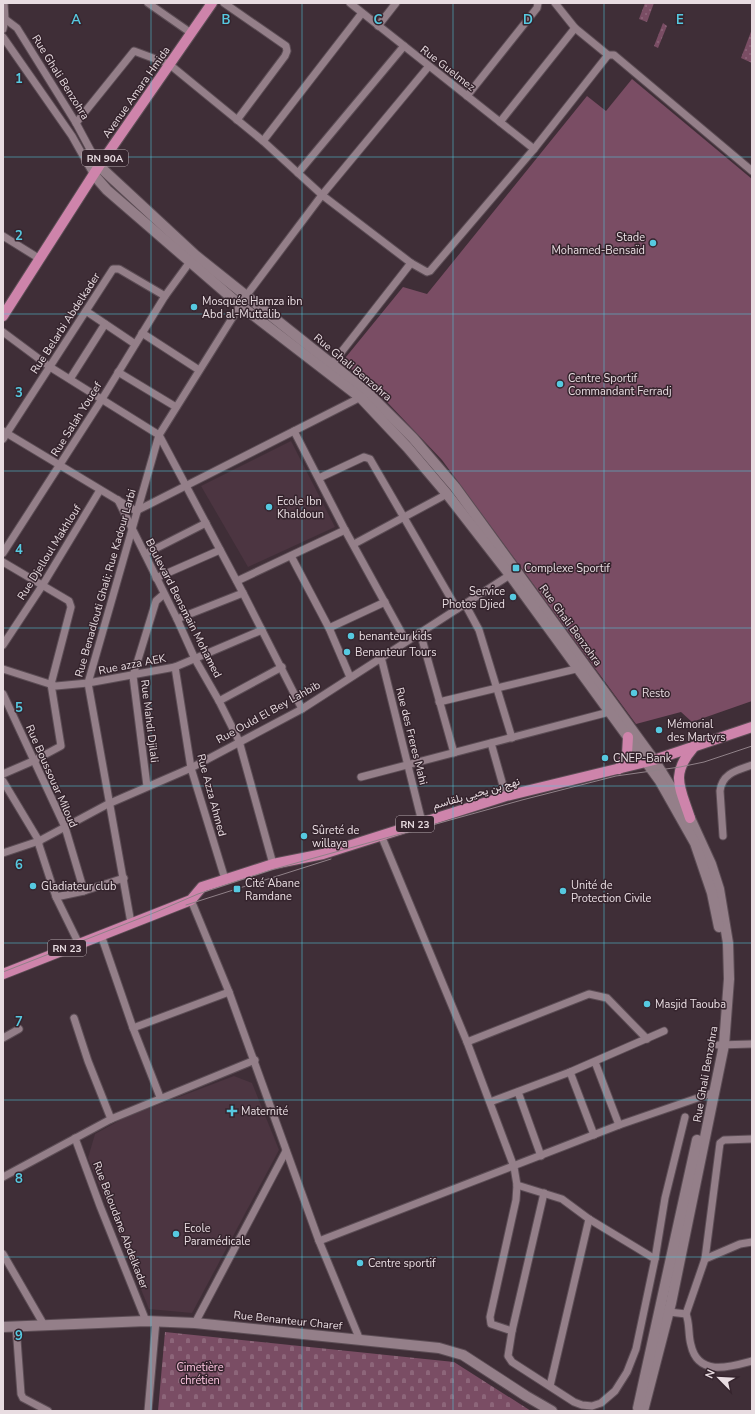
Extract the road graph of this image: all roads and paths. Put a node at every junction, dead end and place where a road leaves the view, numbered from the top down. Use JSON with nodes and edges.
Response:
{"nodes":[{"id":1,"x":4,"y":3,"type":"edge"},
{"id":2,"x":148,"y":3,"type":"edge"},
{"id":3,"x":212,"y":3,"type":"edge"},
{"id":4,"x":224,"y":3,"type":"edge"},
{"id":5,"x":350,"y":3,"type":"edge"},
{"id":6,"x":396,"y":3,"type":"edge"},
{"id":7,"x":538,"y":3,"type":"edge"},
{"id":8,"x":555,"y":3,"type":"edge"},
{"id":9,"x":362,"y":13,"type":"junction"},
{"id":10,"x":5,"y":19,"type":"junction"},
{"id":11,"x":378,"y":26,"type":"junction"},
{"id":12,"x":575,"y":28,"type":"junction"},
{"id":13,"x":3,"y":29,"type":"edge"},
{"id":14,"x":191,"y":33,"type":"junction"},
{"id":15,"x":3,"y":37,"type":"edge"},
{"id":16,"x":404,"y":46,"type":"junction"},
{"id":17,"x":608,"y":55,"type":"junction"},
{"id":18,"x":169,"y":64,"type":"junction"},
{"id":19,"x":429,"y":66,"type":"junction"},
{"id":20,"x":467,"y":96,"type":"junction"},
{"id":21,"x":237,"y":120,"type":"junction"},
{"id":22,"x":500,"y":122,"type":"junction"},
{"id":23,"x":76,"y":123,"type":"junction"},
{"id":24,"x":263,"y":141,"type":"junction"},
{"id":25,"x":534,"y":149,"type":"junction"},
{"id":26,"x":97,"y":170,"type":"junction"},
{"id":27,"x":752,"y":171,"type":"edge"},
{"id":28,"x":298,"y":173,"type":"junction"},
{"id":29,"x":322,"y":195,"type":"junction"},
{"id":30,"x":3,"y":236,"type":"edge"},
{"id":31,"x":40,"y":259,"type":"junction"},
{"id":32,"x":192,"y":259,"type":"junction"},
{"id":33,"x":411,"y":263,"type":"junction"},
{"id":34,"x":165,"y":296,"type":"junction"},
{"id":35,"x":246,"y":296,"type":"junction"},
{"id":36,"x":240,"y":305,"type":"junction"},
{"id":37,"x":86,"y":311,"type":"junction"},
{"id":38,"x":3,"y":316,"type":"edge"},
{"id":39,"x":105,"y":324,"type":"junction"},
{"id":40,"x":3,"y":332,"type":"edge"},
{"id":41,"x":142,"y":334,"type":"junction"},
{"id":42,"x":135,"y":344,"type":"junction"},
{"id":43,"x":332,"y":364,"type":"junction"},
{"id":44,"x":50,"y":367,"type":"junction"},
{"id":45,"x":199,"y":370,"type":"junction"},
{"id":46,"x":118,"y":372,"type":"junction"},
{"id":47,"x":70,"y":378,"type":"junction"},
{"id":48,"x":365,"y":395,"type":"junction"},
{"id":49,"x":102,"y":399,"type":"junction"},
{"id":50,"x":176,"y":407,"type":"junction"},
{"id":51,"x":294,"y":431,"type":"junction"},
{"id":52,"x":4,"y":434,"type":"edge"},
{"id":53,"x":159,"y":435,"type":"junction"},
{"id":54,"x":60,"y":464,"type":"junction"},
{"id":55,"x":318,"y":478,"type":"junction"},
{"id":56,"x":187,"y":486,"type":"junction"},
{"id":57,"x":100,"y":490,"type":"junction"},
{"id":58,"x":447,"y":494,"type":"junction"},
{"id":59,"x":118,"y":500,"type":"junction"},
{"id":60,"x":136,"y":511,"type":"junction"},
{"id":61,"x":404,"y":516,"type":"junction"},
{"id":62,"x":206,"y":523,"type":"junction"},
{"id":63,"x":131,"y":528,"type":"junction"},
{"id":64,"x":345,"y":530,"type":"junction"},
{"id":65,"x":354,"y":544,"type":"junction"},
{"id":66,"x":220,"y":550,"type":"junction"},
{"id":67,"x":3,"y":553,"type":"edge"},
{"id":68,"x":144,"y":554,"type":"junction"},
{"id":69,"x":291,"y":556,"type":"junction"},
{"id":70,"x":3,"y":562,"type":"edge"},
{"id":71,"x":513,"y":573,"type":"junction"},
{"id":72,"x":156,"y":578,"type":"junction"},
{"id":73,"x":237,"y":581,"type":"junction"},
{"id":74,"x":42,"y":586,"type":"junction"},
{"id":75,"x":243,"y":593,"type":"junction"},
{"id":76,"x":164,"y":594,"type":"junction"},
{"id":77,"x":385,"y":602,"type":"junction"},
{"id":78,"x":465,"y":604,"type":"junction"},
{"id":79,"x":457,"y":609,"type":"junction"},
{"id":80,"x":177,"y":619,"type":"junction"},
{"id":81,"x":329,"y":628,"type":"junction"},
{"id":82,"x":262,"y":630,"type":"junction"},
{"id":83,"x":420,"y":632,"type":"junction"},
{"id":84,"x":406,"y":641,"type":"junction"},
{"id":85,"x":3,"y":645,"type":"edge"},
{"id":86,"x":381,"y":656,"type":"junction"},
{"id":87,"x":195,"y":659,"type":"junction"},
{"id":88,"x":175,"y":667,"type":"junction"},
{"id":89,"x":282,"y":667,"type":"junction"},
{"id":90,"x":3,"y":669,"type":"edge"},
{"id":91,"x":576,"y":669,"type":"junction"},
{"id":92,"x":133,"y":676,"type":"junction"},
{"id":93,"x":350,"y":677,"type":"junction"},
{"id":94,"x":88,"y":683,"type":"junction"},
{"id":95,"x":51,"y":684,"type":"junction"},
{"id":96,"x":496,"y":688,"type":"junction"},
{"id":97,"x":3,"y":694,"type":"edge"},
{"id":98,"x":219,"y":701,"type":"junction"},
{"id":99,"x":440,"y":702,"type":"junction"},
{"id":100,"x":302,"y":709,"type":"junction"},
{"id":101,"x":614,"y":711,"type":"junction"},
{"id":102,"x":752,"y":727,"type":"edge"},
{"id":103,"x":628,"y":737,"type":"junction"},
{"id":104,"x":512,"y":738,"type":"junction"},
{"id":105,"x":239,"y":741,"type":"junction"},
{"id":106,"x":491,"y":743,"type":"junction"},
{"id":107,"x":694,"y":747,"type":"junction"},
{"id":108,"x":454,"y":753,"type":"junction"},
{"id":109,"x":33,"y":761,"type":"junction"},
{"id":110,"x":650,"y":761,"type":"junction"},
{"id":111,"x":408,"y":765,"type":"junction"},
{"id":112,"x":752,"y":765,"type":"edge"},
{"id":113,"x":191,"y":768,"type":"junction"},
{"id":114,"x":619,"y":768,"type":"junction"},
{"id":115,"x":3,"y":774,"type":"edge"},
{"id":116,"x":361,"y":777,"type":"dead end"},
{"id":117,"x":3,"y":781,"type":"edge"},
{"id":118,"x":147,"y":786,"type":"junction"},
{"id":119,"x":506,"y":796,"type":"junction"},
{"id":120,"x":108,"y":804,"type":"junction"},
{"id":121,"x":690,"y":818,"type":"junction"},
{"id":122,"x":422,"y":822,"type":"junction"},
{"id":123,"x":65,"y":827,"type":"junction"},
{"id":124,"x":381,"y":835,"type":"junction"},
{"id":125,"x":723,"y":836,"type":"dead end"},
{"id":126,"x":39,"y":841,"type":"junction"},
{"id":127,"x":3,"y":853,"type":"edge"},
{"id":128,"x":273,"y":864,"type":"junction"},
{"id":129,"x":124,"y":878,"type":"junction"},
{"id":130,"x":225,"y":879,"type":"junction"},
{"id":131,"x":84,"y":891,"type":"junction"},
{"id":132,"x":56,"y":896,"type":"junction"},
{"id":133,"x":191,"y":900,"type":"junction"},
{"id":134,"x":131,"y":923,"type":"junction"},
{"id":135,"x":101,"y":935,"type":"junction"},
{"id":136,"x":79,"y":944,"type":"junction"},
{"id":137,"x":3,"y":974,"type":"edge"},
{"id":138,"x":229,"y":992,"type":"junction"},
{"id":139,"x":74,"y":1018,"type":"dead end"},
{"id":140,"x":133,"y":1028,"type":"junction"},
{"id":141,"x":19,"y":1029,"type":"dead end"},
{"id":142,"x":664,"y":1031,"type":"dead end"},
{"id":143,"x":3,"y":1038,"type":"edge"},
{"id":144,"x":647,"y":1039,"type":"junction"},
{"id":145,"x":467,"y":1042,"type":"junction"},
{"id":146,"x":752,"y":1044,"type":"edge"},
{"id":147,"x":721,"y":1045,"type":"junction"},
{"id":148,"x":255,"y":1060,"type":"junction"},
{"id":149,"x":595,"y":1062,"type":"junction"},
{"id":150,"x":570,"y":1072,"type":"junction"},
{"id":151,"x":518,"y":1092,"type":"junction"},
{"id":152,"x":711,"y":1092,"type":"junction"},
{"id":153,"x":160,"y":1097,"type":"junction"},
{"id":154,"x":490,"y":1102,"type":"junction"},
{"id":155,"x":685,"y":1117,"type":"dead end"},
{"id":156,"x":111,"y":1119,"type":"junction"},
{"id":157,"x":620,"y":1125,"type":"junction"},
{"id":158,"x":594,"y":1135,"type":"junction"},
{"id":159,"x":75,"y":1138,"type":"junction"},
{"id":160,"x":752,"y":1139,"type":"edge"},
{"id":161,"x":286,"y":1150,"type":"junction"},
{"id":162,"x":541,"y":1156,"type":"junction"},
{"id":163,"x":514,"y":1166,"type":"junction"},
{"id":164,"x":3,"y":1177,"type":"edge"},
{"id":165,"x":517,"y":1186,"type":"junction"},
{"id":166,"x":544,"y":1193,"type":"junction"},
{"id":167,"x":588,"y":1219,"type":"junction"},
{"id":168,"x":319,"y":1241,"type":"junction"},
{"id":169,"x":752,"y":1242,"type":"edge"},
{"id":170,"x":3,"y":1254,"type":"edge"},
{"id":171,"x":655,"y":1259,"type":"junction"},
{"id":172,"x":705,"y":1259,"type":"junction"},
{"id":173,"x":669,"y":1312,"type":"junction"},
{"id":174,"x":686,"y":1314,"type":"junction"},
{"id":175,"x":151,"y":1321,"type":"junction"},
{"id":176,"x":195,"y":1323,"type":"junction"},
{"id":177,"x":44,"y":1325,"type":"junction"},
{"id":178,"x":16,"y":1326,"type":"junction"},
{"id":179,"x":3,"y":1327,"type":"edge"},
{"id":180,"x":512,"y":1331,"type":"junction"},
{"id":181,"x":360,"y":1340,"type":"junction"},
{"id":182,"x":752,"y":1361,"type":"edge"},
{"id":183,"x":550,"y":1386,"type":"junction"},
{"id":184,"x":48,"y":1411,"type":"edge"},
{"id":185,"x":148,"y":1411,"type":"edge"},
{"id":186,"x":552,"y":1411,"type":"edge"},
{"id":187,"x":637,"y":1411,"type":"edge"},
{"id":188,"x":643,"y":1411,"type":"edge"}],
"edges":[{"from":1,"to":10,"type":"street"},
{"from":2,"to":14,"type":"street"},
{"from":3,"to":14,"type":"main road","name":"Avenue Amara Hmida","number":"RN 90A"},
{"from":4,"to":21,"type":"street"},
{"from":5,"to":9,"type":"street","name":"Rue Guelmez"},
{"from":6,"to":11,"type":"street"},
{"from":7,"to":20,"type":"street"},
{"from":8,"to":12,"type":"street"},
{"from":9,"to":11,"type":"street","name":"Rue Guelmez"},
{"from":9,"to":24,"type":"street"},
{"from":10,"to":13,"type":"street"},
{"from":10,"to":23,"type":"street","name":"Rue Ghali Benzohra"},
{"from":11,"to":16,"type":"street","name":"Rue Guelmez"},
{"from":12,"to":17,"type":"street"},
{"from":12,"to":22,"type":"street"},
{"from":14,"to":18,"type":"main road","name":"Avenue Amara Hmida","number":"RN 90A"},
{"from":15,"to":26,"type":"street","name":"Rue Ghali Benzohra"},
{"from":16,"to":19,"type":"street","name":"Rue Guelmez"},
{"from":16,"to":28,"type":"street"},
{"from":17,"to":25,"type":"street"},
{"from":17,"to":27,"type":"street"},
{"from":18,"to":21,"type":"street"},
{"from":18,"to":23,"type":"street"},
{"from":18,"to":26,"type":"main road","name":"Avenue Amara Hmida","number":"RN 90A"},
{"from":19,"to":20,"type":"street","name":"Rue Guelmez"},
{"from":19,"to":29,"type":"street","name":"Rue Benadlouti Ghali; Rue Kadour Larbi"},
{"from":20,"to":22,"type":"street","name":"Rue Guelmez"},
{"from":21,"to":24,"type":"street"},
{"from":22,"to":25,"type":"street","name":"Rue Guelmez"},
{"from":23,"to":26,"type":"street","name":"Rue Ghali Benzohra"},
{"from":24,"to":28,"type":"street"},
{"from":25,"to":33,"type":"street"},
{"from":26,"to":31,"type":"main road","name":"Avenue Amara Hmida","number":"RN 90A"},
{"from":26,"to":32,"type":"main road","name":"Rue Ghali Benzohra"},
{"from":28,"to":29,"type":"street"},
{"from":29,"to":33,"type":"street"},
{"from":29,"to":35,"type":"street","name":"Rue Benadlouti Ghali; Rue Kadour Larbi"},
{"from":30,"to":31,"type":"street"},
{"from":31,"to":38,"type":"main road","name":"Avenue Amara Hmida","number":"RN 90A"},
{"from":32,"to":34,"type":"street","name":"Rue Salah Youcef"},
{"from":32,"to":35,"type":"main road","name":"Rue Ghali Benzohra"},
{"from":32,"to":36,"type":"main road","name":"Rue Ghali Benzohra"},
{"from":33,"to":43,"type":"street"},
{"from":34,"to":37,"type":"street","name":"Rue Belarbi Abdelkader"},
{"from":34,"to":41,"type":"street","name":"Rue Salah Youcef"},
{"from":35,"to":36,"type":"street","name":"Rue Benadlouti Ghali; Rue Kadour Larbi"},
{"from":35,"to":43,"type":"main road","name":"Rue Ghali Benzohra"},
{"from":36,"to":45,"type":"street","name":"Rue Benadlouti Ghali; Rue Kadour Larbi"},
{"from":36,"to":48,"type":"main road","name":"Rue Ghali Benzohra"},
{"from":37,"to":39,"type":"street"},
{"from":37,"to":44,"type":"street","name":"Rue Belarbi Abdelkader"},
{"from":39,"to":42,"type":"street"},
{"from":39,"to":47,"type":"street"},
{"from":40,"to":44,"type":"street"},
{"from":41,"to":42,"type":"street","name":"Rue Salah Youcef"},
{"from":41,"to":45,"type":"street"},
{"from":42,"to":46,"type":"street","name":"Rue Salah Youcef"},
{"from":43,"to":48,"type":"main road","name":"Rue Ghali Benzohra"},
{"from":44,"to":47,"type":"street"},
{"from":44,"to":52,"type":"street","name":"Rue Belarbi Abdelkader"},
{"from":45,"to":50,"type":"street","name":"Rue Benadlouti Ghali; Rue Kadour Larbi"},
{"from":46,"to":49,"type":"street","name":"Rue Salah Youcef"},
{"from":46,"to":50,"type":"street"},
{"from":47,"to":49,"type":"street"},
{"from":48,"to":51,"type":"street"},
{"from":48,"to":58,"type":"main road","name":"Rue Ghali Benzohra"},
{"from":48,"to":71,"type":"main road","name":"Rue Ghali Benzohra"},
{"from":49,"to":53,"type":"street"},
{"from":49,"to":54,"type":"street","name":"Rue Salah Youcef"},
{"from":50,"to":53,"type":"street","name":"Rue Benadlouti Ghali; Rue Kadour Larbi"},
{"from":51,"to":55,"type":"street"},
{"from":51,"to":56,"type":"street"},
{"from":52,"to":54,"type":"street"},
{"from":53,"to":56,"type":"street"},
{"from":53,"to":60,"type":"street","name":"Rue Benadlouti Ghali; Rue Kadour Larbi"},
{"from":54,"to":57,"type":"street"},
{"from":54,"to":67,"type":"street","name":"Rue Salah Youcef"},
{"from":55,"to":61,"type":"street"},
{"from":55,"to":64,"type":"street"},
{"from":56,"to":60,"type":"street"},
{"from":56,"to":62,"type":"street"},
{"from":57,"to":59,"type":"street"},
{"from":57,"to":74,"type":"street","name":"Rue Djelloul Makhlouf"},
{"from":58,"to":61,"type":"street"},
{"from":58,"to":71,"type":"main road","name":"Rue Ghali Benzohra"},
{"from":59,"to":60,"type":"street"},
{"from":59,"to":63,"type":"street","name":"Boulevard Bensmain Mohamed"},
{"from":60,"to":63,"type":"street","name":"Rue Benadlouti Ghali; Rue Kadour Larbi"},
{"from":61,"to":65,"type":"street"},
{"from":61,"to":79,"type":"street"},
{"from":62,"to":66,"type":"street"},
{"from":62,"to":68,"type":"street"},
{"from":63,"to":68,"type":"street","name":"Boulevard Bensmain Mohamed"},
{"from":63,"to":94,"type":"street","name":"Rue Benadlouti Ghali; Rue Kadour Larbi"},
{"from":64,"to":65,"type":"street"},
{"from":64,"to":69,"type":"street"},
{"from":65,"to":77,"type":"street"},
{"from":66,"to":72,"type":"street"},
{"from":66,"to":73,"type":"street"},
{"from":68,"to":72,"type":"street","name":"Boulevard Bensmain Mohamed"},
{"from":69,"to":73,"type":"street"},
{"from":69,"to":81,"type":"street"},
{"from":70,"to":74,"type":"street"},
{"from":71,"to":78,"type":"street","name":"Rue Ould El Bey Lahbib"},
{"from":71,"to":91,"type":"main road","name":"Rue Ghali Benzohra"},
{"from":71,"to":101,"type":"main road","name":"Rue Ghali Benzohra"},
{"from":72,"to":76,"type":"street","name":"Boulevard Bensmain Mohamed"},
{"from":73,"to":75,"type":"street"},
{"from":74,"to":85,"type":"street","name":"Rue Djelloul Makhlouf"},
{"from":74,"to":95,"type":"street"},
{"from":75,"to":80,"type":"street"},
{"from":75,"to":82,"type":"street"},
{"from":76,"to":80,"type":"street","name":"Boulevard Bensmain Mohamed"},
{"from":76,"to":92,"type":"street","name":"Rue Mahdi Djilali"},
{"from":77,"to":81,"type":"street"},
{"from":77,"to":84,"type":"street"},
{"from":78,"to":79,"type":"street","name":"Rue Ould El Bey Lahbib"},
{"from":78,"to":96,"type":"street"},
{"from":79,"to":83,"type":"street","name":"Rue Ould El Bey Lahbib"},
{"from":80,"to":87,"type":"street","name":"Boulevard Bensmain Mohamed"},
{"from":81,"to":93,"type":"street"},
{"from":82,"to":87,"type":"street","name":"Rue azza AEK"},
{"from":82,"to":89,"type":"street"},
{"from":83,"to":84,"type":"street","name":"Rue Ould El Bey Lahbib"},
{"from":83,"to":99,"type":"street"},
{"from":84,"to":86,"type":"street","name":"Rue Ould El Bey Lahbib"},
{"from":86,"to":93,"type":"street","name":"Rue Ould El Bey Lahbib"},
{"from":86,"to":111,"type":"street","name":"Rue des Freres Mahi"},
{"from":87,"to":88,"type":"street","name":"Rue azza AEK"},
{"from":87,"to":98,"type":"street","name":"Boulevard Bensmain Mohamed"},
{"from":88,"to":92,"type":"street","name":"Rue azza AEK"},
{"from":88,"to":113,"type":"street","name":"Rue Azza Ahmed"},
{"from":89,"to":98,"type":"street"},
{"from":89,"to":100,"type":"street"},
{"from":90,"to":95,"type":"street","name":"Rue azza AEK"},
{"from":91,"to":96,"type":"street"},
{"from":91,"to":101,"type":"main road","name":"Rue Ghali Benzohra"},
{"from":92,"to":94,"type":"street","name":"Rue azza AEK"},
{"from":92,"to":118,"type":"street","name":"Rue Mahdi Djilali"},
{"from":93,"to":100,"type":"street","name":"Rue Ould El Bey Lahbib"},
{"from":94,"to":95,"type":"street","name":"Rue azza AEK"},
{"from":94,"to":120,"type":"street","name":"Rue Benadlouti Ghali; Rue Kadour Larbi"},
{"from":95,"to":109,"type":"street"},
{"from":96,"to":99,"type":"street"},
{"from":96,"to":104,"type":"street"},
{"from":97,"to":109,"type":"street","name":"Rue Boussouar Miloud"},
{"from":98,"to":105,"type":"street","name":"Boulevard Bensmain Mohamed"},
{"from":99,"to":108,"type":"street"},
{"from":100,"to":105,"type":"street","name":"Rue Ould El Bey Lahbib"},
{"from":101,"to":103,"type":"main road","name":"Rue Ghali Benzohra"},
{"from":101,"to":104,"type":"street"},
{"from":101,"to":110,"type":"main road","name":"Rue Ghali Benzohra"},
{"from":102,"to":107,"type":"main road","name":"نهج بن يحيى بلقاسم","number":"RN 23"},
{"from":103,"to":110,"type":"main road","name":"Rue Ghali Benzohra"},
{"from":103,"to":114,"type":"main road"},
{"from":104,"to":106,"type":"street"},
{"from":105,"to":113,"type":"street","name":"Rue Ould El Bey Lahbib"},
{"from":105,"to":128,"type":"street","name":"Boulevard Bensmain Mohamed"},
{"from":106,"to":108,"type":"street"},
{"from":106,"to":119,"type":"street"},
{"from":107,"to":110,"type":"main road","name":"نهج بن يحيى بلقاسم","number":"RN 23"},
{"from":107,"to":121,"type":"main road"},
{"from":108,"to":111,"type":"street"},
{"from":109,"to":115,"type":"street"},
{"from":109,"to":123,"type":"street","name":"Rue Boussouar Miloud"},
{"from":110,"to":114,"type":"main road","name":"نهج بن يحيى بلقاسم","number":"RN 23"},
{"from":110,"to":121,"type":"main road","name":"Rue Ghali Benzohra"},
{"from":110,"to":147,"type":"main road","name":"Rue Ghali Benzohra"},
{"from":111,"to":116,"type":"street"},
{"from":111,"to":122,"type":"street","name":"Rue des Freres Mahi"},
{"from":112,"to":125,"type":"street"},
{"from":113,"to":118,"type":"street","name":"Rue Ould El Bey Lahbib"},
{"from":113,"to":130,"type":"street","name":"Rue Azza Ahmed"},
{"from":114,"to":119,"type":"main road","name":"نهج بن يحيى بلقاسم","number":"RN 23"},
{"from":117,"to":126,"type":"street"},
{"from":118,"to":120,"type":"street","name":"Rue Ould El Bey Lahbib"},
{"from":119,"to":122,"type":"main road","name":"نهج بن يحيى بلقاسم","number":"RN 23"},
{"from":120,"to":123,"type":"street","name":"Rue Ould El Bey Lahbib"},
{"from":120,"to":129,"type":"street","name":"Rue Benadlouti Ghali; Rue Kadour Larbi"},
{"from":121,"to":147,"type":"main road","name":"Rue Ghali Benzohra"},
{"from":122,"to":124,"type":"main road","name":"نهج بن يحيى بلقاسم","number":"RN 23"},
{"from":123,"to":126,"type":"street","name":"Rue Ould El Bey Lahbib"},
{"from":123,"to":131,"type":"street","name":"Rue Boussouar Miloud"},
{"from":124,"to":128,"type":"main road","name":"نهج بن يحيى بلقاسم","number":"RN 23"},
{"from":124,"to":145,"type":"street"},
{"from":126,"to":127,"type":"street","name":"Rue Ould El Bey Lahbib"},
{"from":126,"to":132,"type":"street"},
{"from":128,"to":130,"type":"main road","name":"نهج بن يحيى بلقاسم","number":"RN 23"},
{"from":129,"to":131,"type":"street"},
{"from":129,"to":134,"type":"street","name":"Rue Benadlouti Ghali; Rue Kadour Larbi"},
{"from":130,"to":133,"type":"main road","name":"نهج بن يحيى بلقاسم","number":"RN 23"},
{"from":131,"to":132,"type":"street"},
{"from":132,"to":136,"type":"street"},
{"from":133,"to":134,"type":"main road","number":"RN 23"},
{"from":133,"to":138,"type":"street"},
{"from":134,"to":135,"type":"main road","number":"RN 23"},
{"from":135,"to":136,"type":"main road","number":"RN 23"},
{"from":135,"to":140,"type":"street"},
{"from":136,"to":137,"type":"main road","number":"RN 23"},
{"from":138,"to":140,"type":"street"},
{"from":138,"to":148,"type":"street"},
{"from":139,"to":156,"type":"street"},
{"from":140,"to":153,"type":"street"},
{"from":141,"to":143,"type":"street"},
{"from":142,"to":144,"type":"street"},
{"from":144,"to":145,"type":"street"},
{"from":144,"to":149,"type":"street"},
{"from":145,"to":154,"type":"street"},
{"from":146,"to":147,"type":"street"},
{"from":147,"to":152,"type":"main road","name":"Rue Ghali Benzohra"},
{"from":148,"to":153,"type":"street"},
{"from":148,"to":161,"type":"street"},
{"from":149,"to":150,"type":"street"},
{"from":149,"to":157,"type":"street"},
{"from":150,"to":151,"type":"street"},
{"from":150,"to":158,"type":"street"},
{"from":151,"to":154,"type":"street"},
{"from":151,"to":162,"type":"street"},
{"from":152,"to":157,"type":"street"},
{"from":152,"to":173,"type":"main road","name":"Rue Ghali Benzohra"},
{"from":152,"to":187,"type":"main road","name":"Rue Ghali Benzohra"},
{"from":153,"to":156,"type":"street"},
{"from":154,"to":163,"type":"street"},
{"from":155,"to":171,"type":"street"},
{"from":156,"to":159,"type":"street"},
{"from":157,"to":158,"type":"street"},
{"from":158,"to":162,"type":"street"},
{"from":159,"to":164,"type":"street"},
{"from":159,"to":175,"type":"street","name":"Rue Beloudane Abdelkader"},
{"from":160,"to":172,"type":"street"},
{"from":161,"to":168,"type":"street"},
{"from":161,"to":176,"type":"street"},
{"from":162,"to":163,"type":"street"},
{"from":163,"to":165,"type":"street"},
{"from":163,"to":168,"type":"street"},
{"from":165,"to":166,"type":"street"},
{"from":165,"to":180,"type":"street"},
{"from":166,"to":167,"type":"street"},
{"from":166,"to":180,"type":"street"},
{"from":167,"to":171,"type":"street"},
{"from":167,"to":183,"type":"street"},
{"from":168,"to":181,"type":"street"},
{"from":169,"to":172,"type":"street"},
{"from":170,"to":177,"type":"street"},
{"from":171,"to":183,"type":"street"},
{"from":172,"to":174,"type":"street"},
{"from":173,"to":174,"type":"street"},
{"from":173,"to":188,"type":"main road","name":"Rue Ghali Benzohra"},
{"from":174,"to":182,"type":"street"},
{"from":175,"to":176,"type":"main road","name":"Rue Benanteur Charef"},
{"from":175,"to":177,"type":"main road","name":"Rue Benanteur Charef"},
{"from":175,"to":185,"type":"street","name":"Rue Beloudane Abdelkader"},
{"from":176,"to":181,"type":"main road","name":"Rue Benanteur Charef"},
{"from":177,"to":178,"type":"main road","name":"Rue Benanteur Charef"},
{"from":178,"to":179,"type":"main road","name":"Rue Benanteur Charef"},
{"from":178,"to":184,"type":"street"},
{"from":180,"to":183,"type":"street"},
{"from":181,"to":186,"type":"main road","name":"Rue Benanteur Charef"}]}
